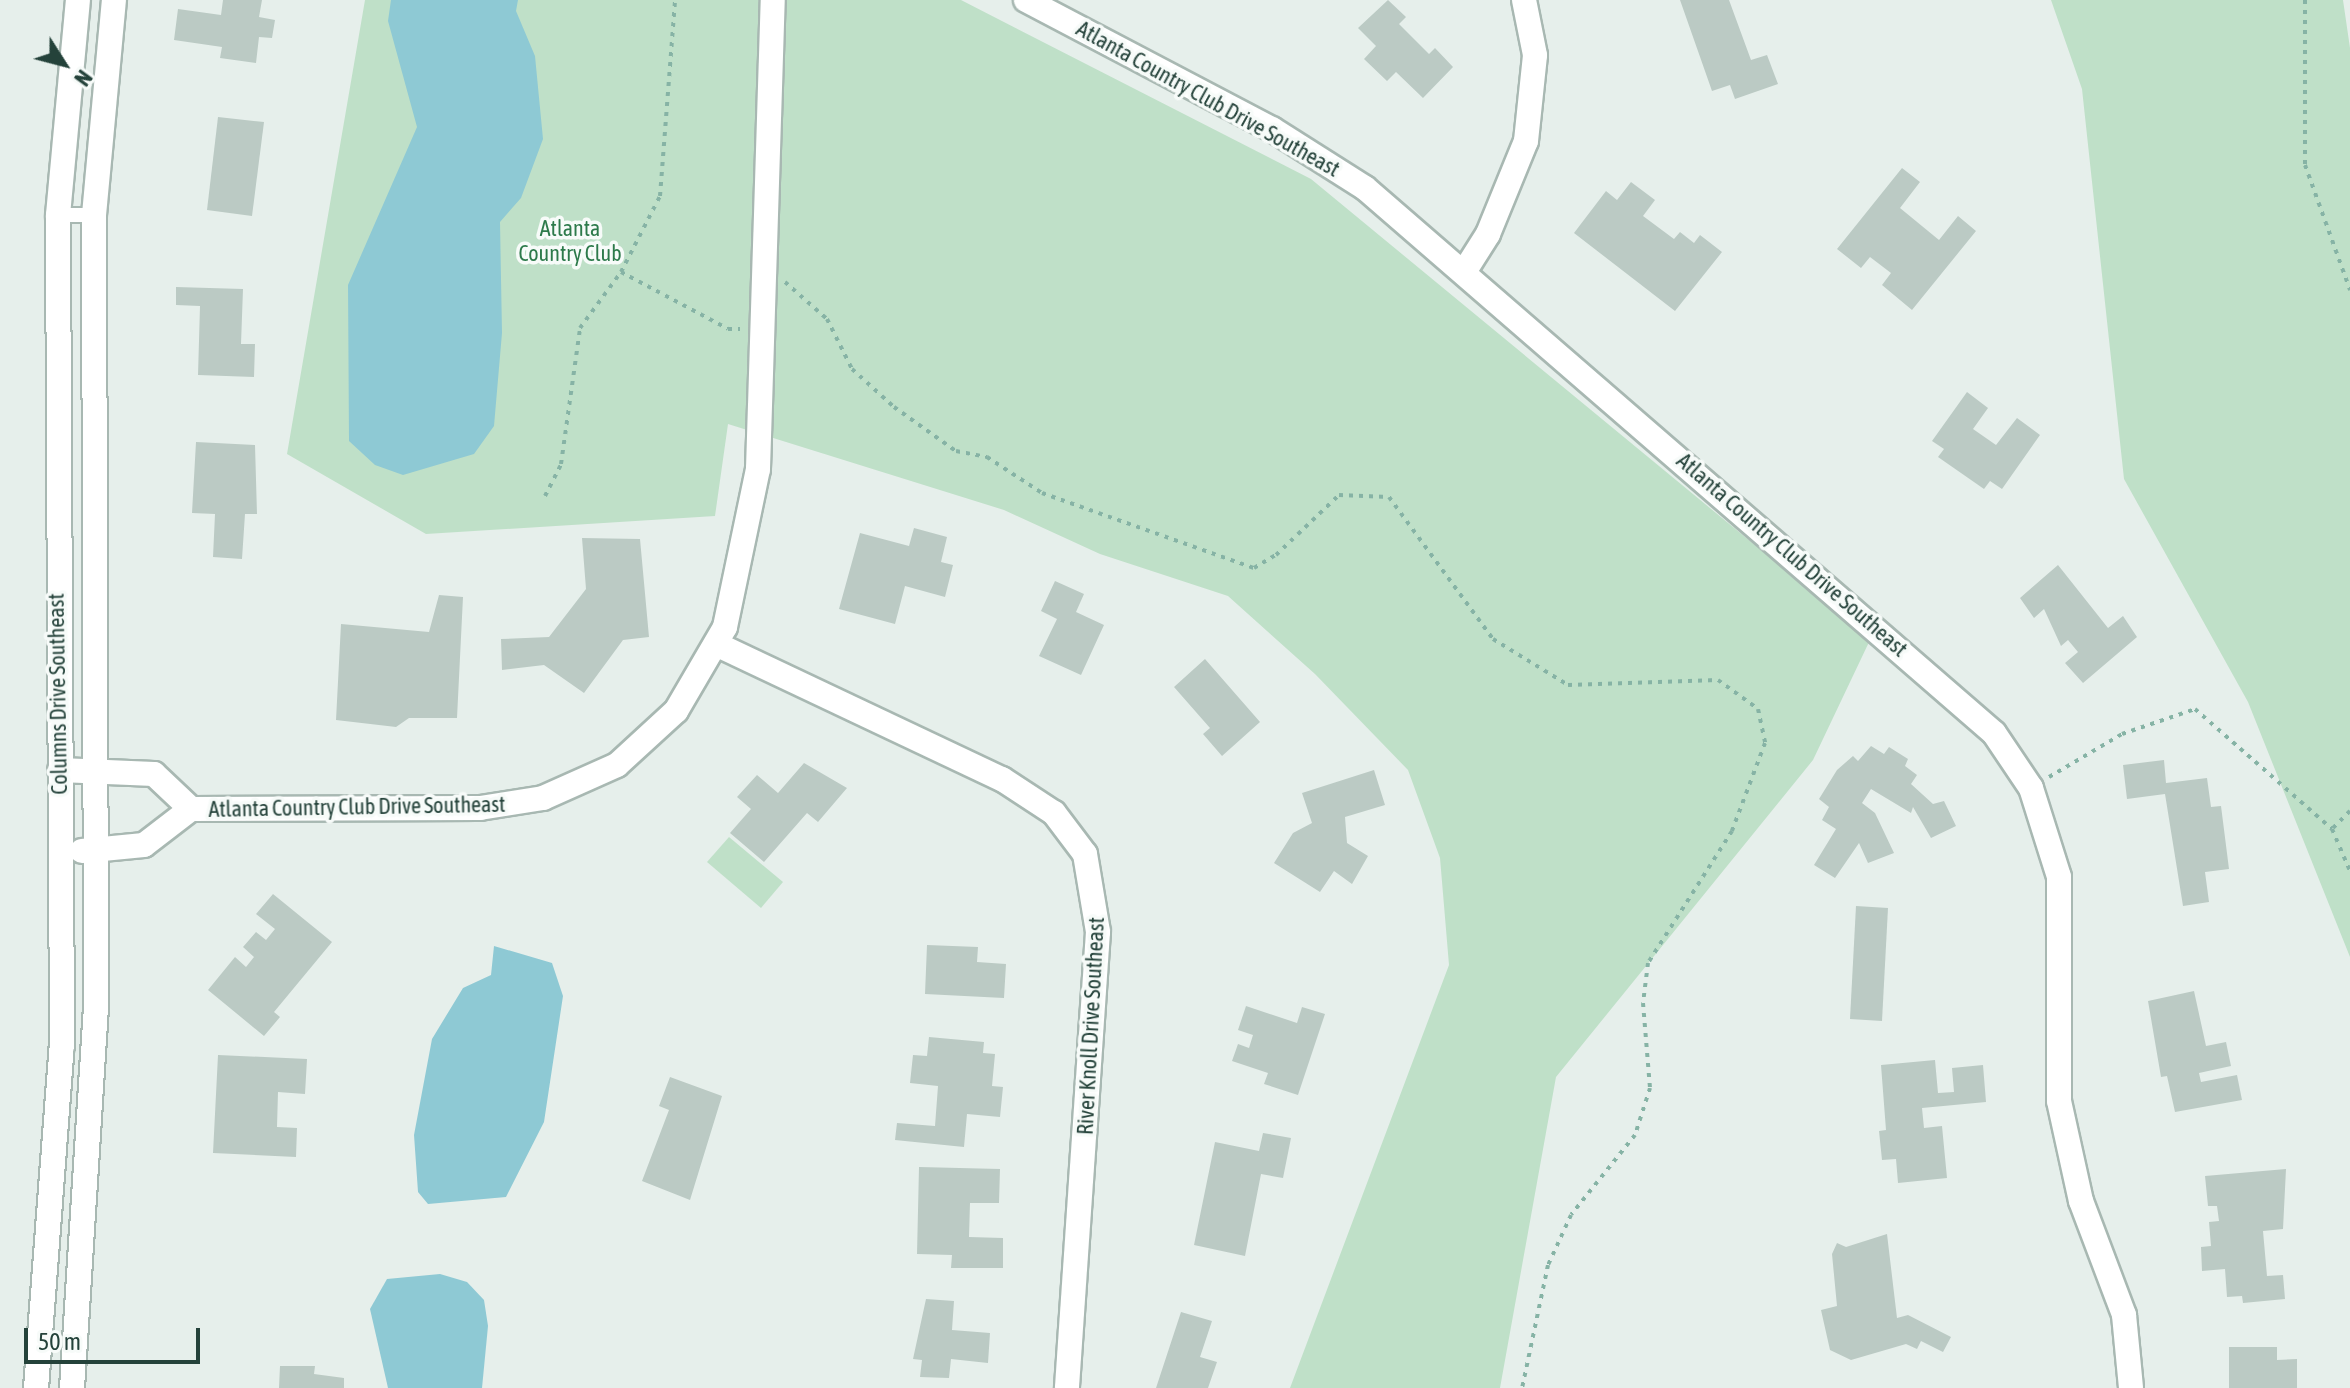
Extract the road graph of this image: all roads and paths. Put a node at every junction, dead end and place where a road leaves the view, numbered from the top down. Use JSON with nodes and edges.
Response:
{"nodes":[{"id":1,"x":78,"y":0,"type":"edge"},
{"id":2,"x":114,"y":0,"type":"edge"},
{"id":3,"x":675,"y":0,"type":"edge"},
{"id":4,"x":773,"y":0,"type":"edge"},
{"id":5,"x":1026,"y":0,"type":"edge"},
{"id":6,"x":1524,"y":0,"type":"edge"},
{"id":7,"x":2305,"y":0,"type":"edge"},
{"id":8,"x":58,"y":215,"type":"junction"},
{"id":9,"x":94,"y":215,"type":"junction"},
{"id":10,"x":621,"y":272,"type":"junction"},
{"id":11,"x":1464,"y":272,"type":"junction"},
{"id":12,"x":778,"y":282,"type":"dead end"},
{"id":13,"x":2350,"y":290,"type":"edge"},
{"id":14,"x":749,"y":329,"type":"dead end"},
{"id":15,"x":545,"y":496,"type":"dead end"},
{"id":16,"x":718,"y":645,"type":"junction"},
{"id":17,"x":60,"y":770,"type":"junction"},
{"id":18,"x":95,"y":770,"type":"junction"},
{"id":19,"x":2031,"y":788,"type":"junction"},
{"id":20,"x":191,"y":809,"type":"junction"},
{"id":21,"x":2350,"y":811,"type":"edge"},
{"id":22,"x":2332,"y":829,"type":"junction"},
{"id":23,"x":96,"y":850,"type":"junction"},
{"id":24,"x":61,"y":852,"type":"junction"},
{"id":25,"x":2350,"y":871,"type":"edge"},
{"id":26,"x":36,"y":1388,"type":"edge"},
{"id":27,"x":72,"y":1388,"type":"edge"},
{"id":28,"x":1067,"y":1388,"type":"edge"},
{"id":29,"x":1522,"y":1388,"type":"edge"},
{"id":30,"x":2131,"y":1388,"type":"edge"}],
"edges":[{"from":1,"to":8,"type":"street","name":"Columns Drive Southeast"},
{"from":2,"to":9,"type":"street","name":"Columns Drive Southeast"},
{"from":3,"to":10,"type":"path"},
{"from":4,"to":16,"type":"street","name":"Atlanta Country Club Drive Southeast"},
{"from":5,"to":11,"type":"street","name":"Atlanta Country Club Drive Southeast"},
{"from":6,"to":11,"type":"street"},
{"from":7,"to":13,"type":"path"},
{"from":8,"to":9,"type":"lane"},
{"from":8,"to":17,"type":"street","name":"Columns Drive Southeast"},
{"from":9,"to":18,"type":"street","name":"Columns Drive Southeast"},
{"from":10,"to":14,"type":"path"},
{"from":10,"to":15,"type":"path"},
{"from":11,"to":19,"type":"street","name":"Atlanta Country Club Drive Southeast"},
{"from":12,"to":29,"type":"path"},
{"from":16,"to":20,"type":"street","name":"Atlanta Country Club Drive Southeast"},
{"from":16,"to":28,"type":"street","name":"River Knoll Drive Southeast"},
{"from":17,"to":18,"type":"street","name":"Atlanta Country Club Drive Southeast"},
{"from":17,"to":24,"type":"street","name":"Columns Drive Southeast"},
{"from":18,"to":20,"type":"street","name":"Atlanta Country Club Drive Southeast"},
{"from":18,"to":23,"type":"street","name":"Columns Drive Southeast"},
{"from":19,"to":22,"type":"path"},
{"from":19,"to":30,"type":"street","name":"Atlanta Country Club Drive Southeast"},
{"from":20,"to":23,"type":"street","name":"Atlanta Country Club Drive Southeast"},
{"from":21,"to":22,"type":"path"},
{"from":22,"to":25,"type":"path"},
{"from":23,"to":24,"type":"street","name":"Atlanta Country Club Drive Southeast"},
{"from":23,"to":27,"type":"street","name":"Columns Drive Southeast"},
{"from":24,"to":26,"type":"street","name":"Columns Drive Southeast"}]}
